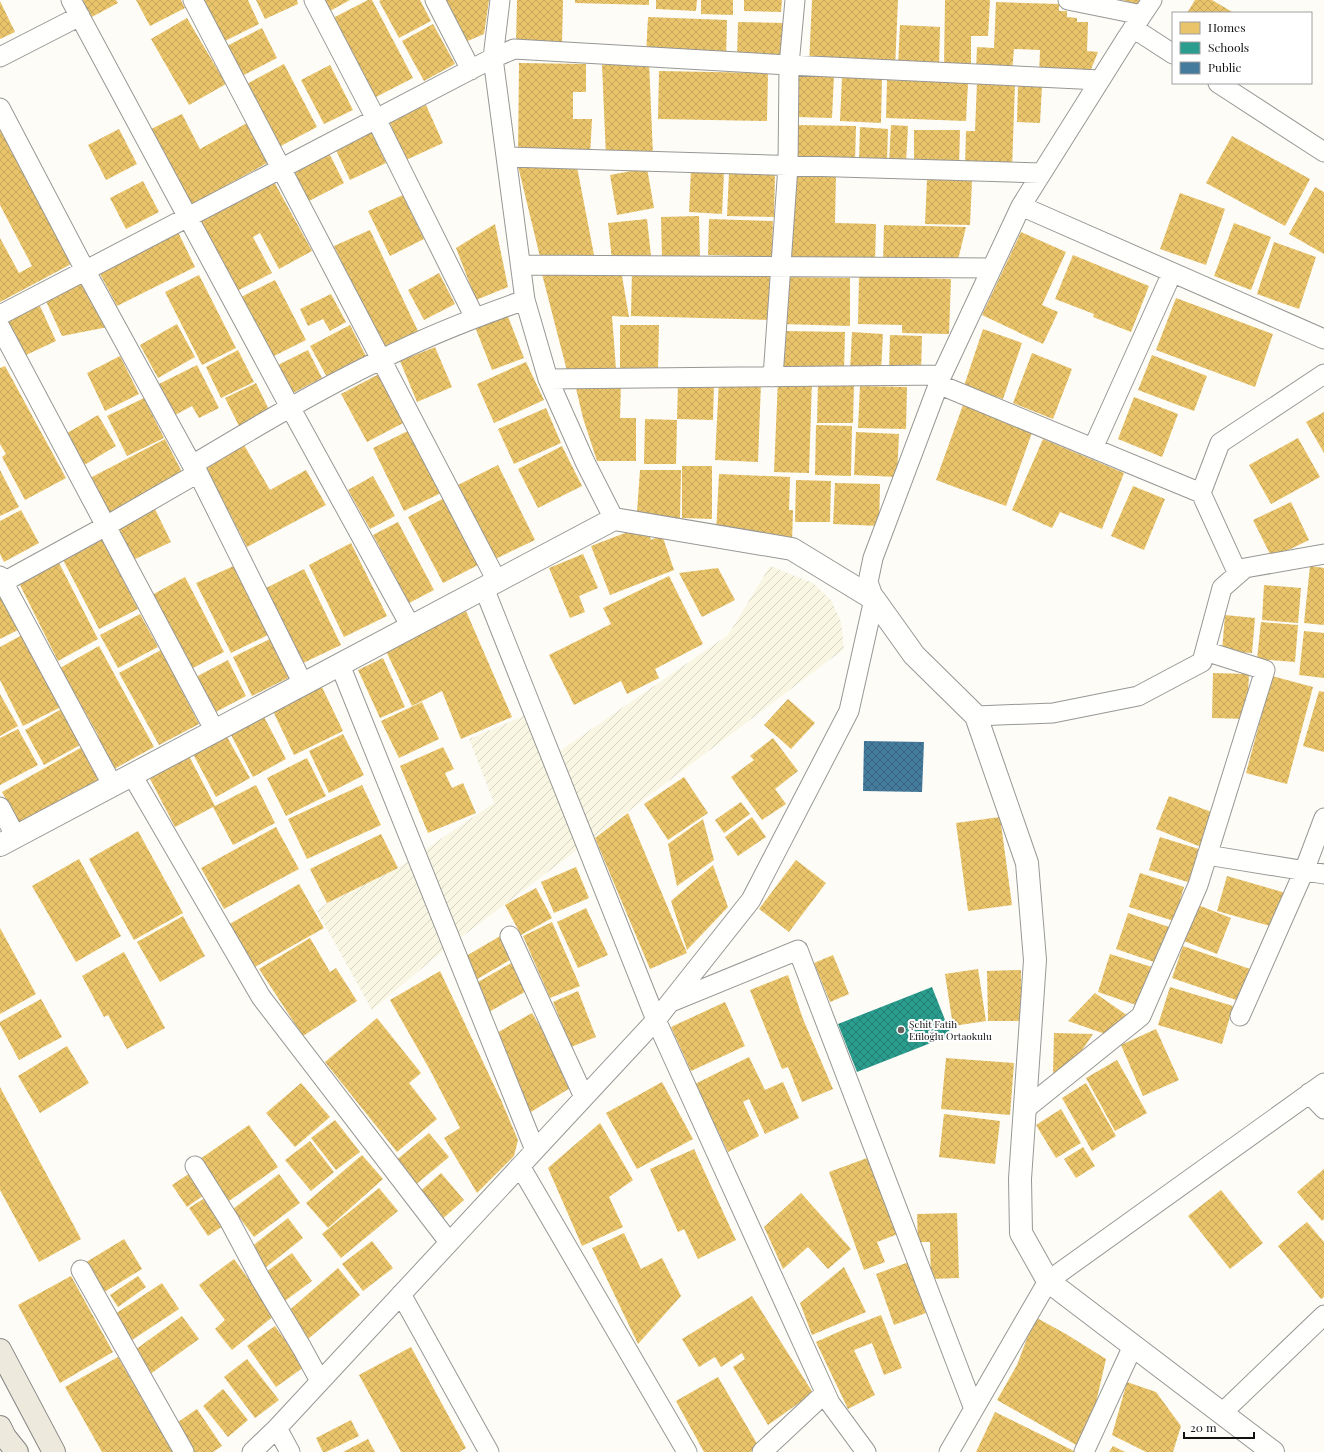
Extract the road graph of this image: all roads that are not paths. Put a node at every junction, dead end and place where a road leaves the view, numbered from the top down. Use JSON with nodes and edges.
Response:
{"nodes":[{"id":1,"x":193,"y":0,"type":"edge"},
{"id":2,"x":314,"y":0,"type":"edge"},
{"id":3,"x":435,"y":0,"type":"edge"},
{"id":4,"x":500,"y":0,"type":"edge"},
{"id":5,"x":795,"y":0,"type":"edge"},
{"id":6,"x":1068,"y":0,"type":"edge"},
{"id":7,"x":75,"y":8,"type":"edge"},
{"id":8,"x":1142,"y":14,"type":"edge"},
{"id":9,"x":1172,"y":53,"type":"edge"},
{"id":10,"x":0,"y":57,"type":"edge"},
{"id":11,"x":493,"y":58,"type":"junction"},
{"id":12,"x":789,"y":65,"type":"junction"},
{"id":13,"x":471,"y":70,"type":"junction"},
{"id":14,"x":1100,"y":80,"type":"junction"},
{"id":15,"x":1220,"y":84,"type":"edge"},
{"id":16,"x":0,"y":108,"type":"edge"},
{"id":17,"x":376,"y":119,"type":"junction"},
{"id":18,"x":1324,"y":152,"type":"edge"},
{"id":19,"x":506,"y":157,"type":"junction"},
{"id":20,"x":788,"y":166,"type":"junction"},
{"id":21,"x":281,"y":168,"type":"junction"},
{"id":22,"x":1041,"y":174,"type":"junction"},
{"id":23,"x":1021,"y":206,"type":"junction"},
{"id":24,"x":188,"y":216,"type":"junction"},
{"id":25,"x":521,"y":265,"type":"junction"},
{"id":26,"x":781,"y":266,"type":"junction"},
{"id":27,"x":992,"y":268,"type":"junction"},
{"id":28,"x":85,"y":270,"type":"junction"},
{"id":29,"x":1172,"y":273,"type":"junction"},
{"id":30,"x":526,"y":300,"type":"junction"},
{"id":31,"x":0,"y":314,"type":"edge"},
{"id":32,"x":475,"y":318,"type":"junction"},
{"id":33,"x":0,"y":327,"type":"edge"},
{"id":34,"x":1324,"y":339,"type":"edge"},
{"id":35,"x":381,"y":359,"type":"junction"},
{"id":36,"x":1324,"y":374,"type":"edge"},
{"id":37,"x":773,"y":377,"type":"junction"},
{"id":38,"x":548,"y":379,"type":"junction"},
{"id":39,"x":940,"y":380,"type":"junction"},
{"id":40,"x":290,"y":407,"type":"junction"},
{"id":41,"x":1093,"y":448,"type":"junction"},
{"id":42,"x":195,"y":469,"type":"junction"},
{"id":43,"x":1201,"y":493,"type":"junction"},
{"id":44,"x":614,"y":519,"type":"junction"},
{"id":45,"x":106,"y":526,"type":"junction"},
{"id":46,"x":1324,"y":554,"type":"edge"},
{"id":47,"x":1238,"y":574,"type":"junction"},
{"id":48,"x":1,"y":580,"type":"edge"},
{"id":49,"x":490,"y":585,"type":"junction"},
{"id":50,"x":874,"y":599,"type":"junction"},
{"id":51,"x":411,"y":627,"type":"junction"},
{"id":52,"x":1205,"y":650,"type":"junction"},
{"id":53,"x":340,"y":665,"type":"junction"},
{"id":54,"x":303,"y":684,"type":"junction"},
{"id":55,"x":976,"y":716,"type":"junction"},
{"id":56,"x":215,"y":731,"type":"junction"},
{"id":57,"x":132,"y":775,"type":"junction"},
{"id":58,"x":113,"y":786,"type":"junction"},
{"id":59,"x":0,"y":807,"type":"edge"},
{"id":60,"x":1324,"y":818,"type":"edge"},
{"id":61,"x":8,"y":841,"type":"edge"},
{"id":62,"x":1207,"y":855,"type":"junction"},
{"id":63,"x":1304,"y":871,"type":"junction"},
{"id":64,"x":1324,"y":874,"type":"edge"},
{"id":65,"x":510,"y":936,"type":"dead end"},
{"id":66,"x":669,"y":1003,"type":"junction"},
{"id":67,"x":1240,"y":1016,"type":"dead end"},
{"id":68,"x":656,"y":1020,"type":"junction"},
{"id":69,"x":1317,"y":1088,"type":"edge"},
{"id":70,"x":584,"y":1098,"type":"junction"},
{"id":71,"x":1324,"y":1109,"type":"edge"},
{"id":72,"x":1024,"y":1110,"type":"junction"},
{"id":73,"x":535,"y":1150,"type":"junction"},
{"id":74,"x":195,"y":1166,"type":"dead end"},
{"id":75,"x":520,"y":1166,"type":"junction"},
{"id":76,"x":449,"y":1242,"type":"junction"},
{"id":77,"x":81,"y":1270,"type":"dead end"},
{"id":78,"x":1048,"y":1281,"type":"junction"},
{"id":79,"x":401,"y":1294,"type":"junction"},
{"id":80,"x":1324,"y":1315,"type":"edge"},
{"id":81,"x":1133,"y":1346,"type":"junction"},
{"id":82,"x":0,"y":1350,"type":"edge"},
{"id":83,"x":320,"y":1381,"type":"junction"},
{"id":84,"x":825,"y":1393,"type":"junction"},
{"id":85,"x":974,"y":1409,"type":"junction"},
{"id":86,"x":1222,"y":1413,"type":"junction"},
{"id":87,"x":277,"y":1428,"type":"junction"},
{"id":88,"x":54,"y":1452,"type":"edge"},
{"id":89,"x":184,"y":1452,"type":"edge"},
{"id":90,"x":252,"y":1452,"type":"edge"},
{"id":91,"x":290,"y":1452,"type":"edge"},
{"id":92,"x":489,"y":1452,"type":"edge"},
{"id":93,"x":687,"y":1452,"type":"edge"},
{"id":94,"x":762,"y":1452,"type":"edge"},
{"id":95,"x":866,"y":1452,"type":"edge"},
{"id":96,"x":949,"y":1452,"type":"edge"},
{"id":97,"x":1084,"y":1452,"type":"edge"},
{"id":98,"x":1273,"y":1452,"type":"edge"}],
"edges":[{"from":1,"to":21,"type":"street"},
{"from":2,"to":17,"type":"street"},
{"from":3,"to":13,"type":"street"},
{"from":4,"to":11,"type":"street"},
{"from":5,"to":12,"type":"street"},
{"from":6,"to":8,"type":"street"},
{"from":7,"to":10,"type":"street"},
{"from":7,"to":24,"type":"street"},
{"from":8,"to":9,"type":"street"},
{"from":8,"to":14,"type":"street"},
{"from":11,"to":12,"type":"street"},
{"from":11,"to":13,"type":"street"},
{"from":11,"to":19,"type":"street"},
{"from":12,"to":14,"type":"street"},
{"from":12,"to":20,"type":"street"},
{"from":13,"to":17,"type":"street"},
{"from":14,"to":22,"type":"street"},
{"from":15,"to":18,"type":"street"},
{"from":16,"to":28,"type":"street"},
{"from":17,"to":21,"type":"street"},
{"from":17,"to":32,"type":"street"},
{"from":19,"to":20,"type":"street"},
{"from":19,"to":25,"type":"street"},
{"from":20,"to":22,"type":"street"},
{"from":20,"to":26,"type":"street"},
{"from":21,"to":24,"type":"street"},
{"from":21,"to":35,"type":"street"},
{"from":22,"to":23,"type":"street"},
{"from":23,"to":27,"type":"street"},
{"from":23,"to":29,"type":"street"},
{"from":24,"to":28,"type":"street"},
{"from":24,"to":40,"type":"street"},
{"from":25,"to":26,"type":"street"},
{"from":25,"to":30,"type":"street"},
{"from":26,"to":27,"type":"street"},
{"from":26,"to":37,"type":"street"},
{"from":27,"to":39,"type":"street"},
{"from":28,"to":31,"type":"street"},
{"from":28,"to":42,"type":"street"},
{"from":29,"to":34,"type":"street"},
{"from":29,"to":41,"type":"street"},
{"from":30,"to":32,"type":"street"},
{"from":30,"to":38,"type":"street"},
{"from":32,"to":35,"type":"street"},
{"from":33,"to":45,"type":"street"},
{"from":35,"to":40,"type":"street"},
{"from":35,"to":49,"type":"street"},
{"from":36,"to":43,"type":"street"},
{"from":37,"to":38,"type":"street"},
{"from":37,"to":39,"type":"street"},
{"from":38,"to":44,"type":"street"},
{"from":39,"to":41,"type":"street"},
{"from":39,"to":50,"type":"street"},
{"from":40,"to":42,"type":"street"},
{"from":40,"to":51,"type":"street"},
{"from":41,"to":43,"type":"street"},
{"from":42,"to":45,"type":"street"},
{"from":42,"to":54,"type":"street"},
{"from":43,"to":47,"type":"street"},
{"from":44,"to":49,"type":"street"},
{"from":44,"to":50,"type":"street"},
{"from":45,"to":48,"type":"street"},
{"from":45,"to":56,"type":"street"},
{"from":46,"to":47,"type":"street"},
{"from":47,"to":52,"type":"street"},
{"from":48,"to":58,"type":"street"},
{"from":49,"to":51,"type":"street"},
{"from":49,"to":68,"type":"street"},
{"from":50,"to":55,"type":"street"},
{"from":50,"to":66,"type":"street"},
{"from":51,"to":53,"type":"street"},
{"from":52,"to":55,"type":"street"},
{"from":52,"to":62,"type":"street"},
{"from":53,"to":54,"type":"street"},
{"from":53,"to":73,"type":"street"},
{"from":54,"to":56,"type":"street"},
{"from":55,"to":72,"type":"street"},
{"from":56,"to":57,"type":"street"},
{"from":57,"to":58,"type":"street"},
{"from":57,"to":76,"type":"street"},
{"from":58,"to":61,"type":"street"},
{"from":59,"to":61,"type":"street"},
{"from":60,"to":63,"type":"street"},
{"from":62,"to":63,"type":"street"},
{"from":62,"to":72,"type":"street"},
{"from":63,"to":64,"type":"street"},
{"from":63,"to":67,"type":"street"},
{"from":65,"to":70,"type":"street"},
{"from":66,"to":68,"type":"street"},
{"from":66,"to":85,"type":"street"},
{"from":68,"to":70,"type":"street"},
{"from":68,"to":84,"type":"street"},
{"from":69,"to":71,"type":"street"},
{"from":69,"to":78,"type":"street"},
{"from":70,"to":73,"type":"street"},
{"from":72,"to":78,"type":"street"},
{"from":73,"to":75,"type":"street"},
{"from":74,"to":83,"type":"street"},
{"from":75,"to":76,"type":"street"},
{"from":75,"to":93,"type":"street"},
{"from":76,"to":79,"type":"street"},
{"from":77,"to":89,"type":"street"},
{"from":78,"to":81,"type":"street"},
{"from":78,"to":85,"type":"street"},
{"from":79,"to":83,"type":"street"},
{"from":79,"to":92,"type":"street"},
{"from":80,"to":86,"type":"street"},
{"from":81,"to":86,"type":"street"},
{"from":81,"to":97,"type":"street"},
{"from":82,"to":88,"type":"main road"},
{"from":83,"to":87,"type":"street"},
{"from":84,"to":94,"type":"street"},
{"from":84,"to":95,"type":"street"},
{"from":85,"to":96,"type":"street"},
{"from":86,"to":98,"type":"street"},
{"from":87,"to":90,"type":"street"},
{"from":87,"to":91,"type":"street"}]}
